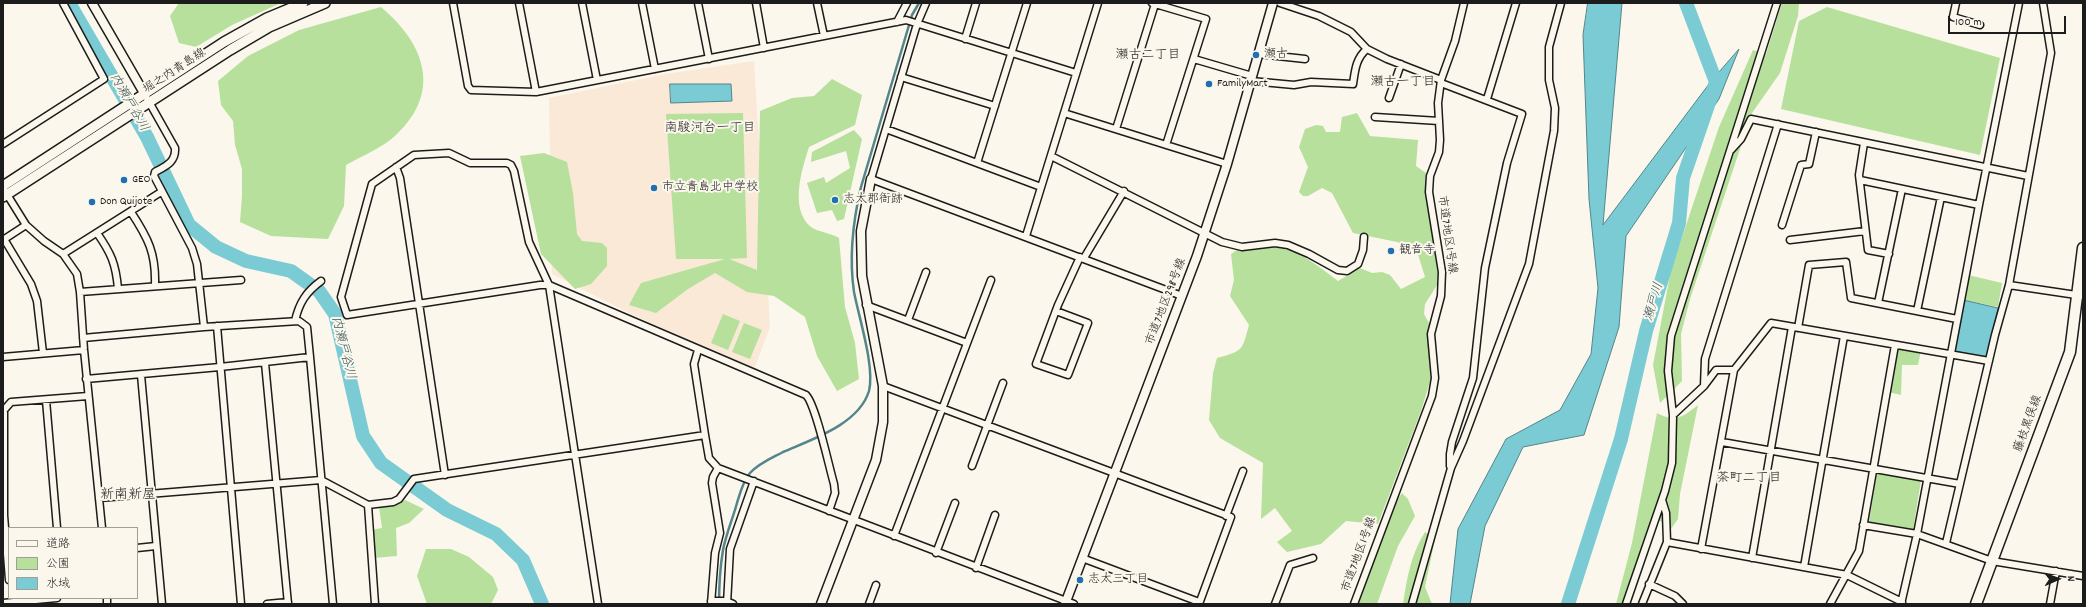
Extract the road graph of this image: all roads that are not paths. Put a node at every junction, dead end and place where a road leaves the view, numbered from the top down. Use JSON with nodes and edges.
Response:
{"nodes":[{"id":1,"x":63,"y":3,"type":"edge"},
{"id":2,"x":92,"y":3,"type":"edge"},
{"id":3,"x":303,"y":3,"type":"edge"},
{"id":4,"x":326,"y":3,"type":"edge"},
{"id":5,"x":453,"y":3,"type":"edge"},
{"id":6,"x":520,"y":3,"type":"edge"},
{"id":7,"x":582,"y":3,"type":"edge"},
{"id":8,"x":642,"y":3,"type":"edge"},
{"id":9,"x":698,"y":3,"type":"edge"},
{"id":10,"x":756,"y":3,"type":"edge"},
{"id":11,"x":817,"y":3,"type":"edge"},
{"id":12,"x":907,"y":3,"type":"edge"},
{"id":13,"x":926,"y":3,"type":"edge"},
{"id":14,"x":976,"y":3,"type":"edge"},
{"id":15,"x":1027,"y":3,"type":"edge"},
{"id":16,"x":1098,"y":3,"type":"edge"},
{"id":17,"x":1273,"y":3,"type":"edge"},
{"id":18,"x":1280,"y":3,"type":"edge"},
{"id":19,"x":1464,"y":3,"type":"edge"},
{"id":20,"x":1516,"y":3,"type":"edge"},
{"id":21,"x":1561,"y":3,"type":"edge"},
{"id":22,"x":1777,"y":3,"type":"edge"},
{"id":23,"x":1956,"y":3,"type":"edge"},
{"id":24,"x":2019,"y":3,"type":"edge"},
{"id":25,"x":2043,"y":3,"type":"edge"},
{"id":26,"x":1154,"y":4,"type":"edge"},
{"id":27,"x":897,"y":22,"type":"junction"},
{"id":28,"x":917,"y":23,"type":"junction"},
{"id":29,"x":1980,"y":25,"type":"dead end"},
{"id":30,"x":824,"y":36,"type":"junction"},
{"id":31,"x":965,"y":39,"type":"junction"},
{"id":32,"x":764,"y":48,"type":"junction"},
{"id":33,"x":1367,"y":49,"type":"junction"},
{"id":34,"x":1011,"y":53,"type":"junction"},
{"id":35,"x":1259,"y":54,"type":"junction"},
{"id":36,"x":709,"y":59,"type":"junction"},
{"id":37,"x":1194,"y":59,"type":"junction"},
{"id":38,"x":1305,"y":59,"type":"dead end"},
{"id":39,"x":1401,"y":64,"type":"junction"},
{"id":40,"x":655,"y":69,"type":"junction"},
{"id":41,"x":1076,"y":73,"type":"junction"},
{"id":42,"x":901,"y":77,"type":"junction"},
{"id":43,"x":1252,"y":79,"type":"junction"},
{"id":44,"x":597,"y":80,"type":"junction"},
{"id":45,"x":1441,"y":81,"type":"junction"},
{"id":46,"x":536,"y":92,"type":"junction"},
{"id":47,"x":144,"y":93,"type":"junction"},
{"id":48,"x":1389,"y":98,"type":"dead end"},
{"id":49,"x":1487,"y":99,"type":"junction"},
{"id":50,"x":150,"y":102,"type":"junction"},
{"id":51,"x":995,"y":106,"type":"junction"},
{"id":52,"x":1064,"y":113,"type":"junction"},
{"id":53,"x":1375,"y":117,"type":"dead end"},
{"id":54,"x":1440,"y":121,"type":"junction"},
{"id":55,"x":1778,"y":124,"type":"junction"},
{"id":56,"x":886,"y":129,"type":"junction"},
{"id":57,"x":1116,"y":129,"type":"junction"},
{"id":58,"x":1816,"y":132,"type":"junction"},
{"id":59,"x":1864,"y":143,"type":"junction"},
{"id":60,"x":3,"y":144,"type":"edge"},
{"id":61,"x":1166,"y":145,"type":"junction"},
{"id":62,"x":1728,"y":153,"type":"junction"},
{"id":63,"x":1051,"y":156,"type":"junction"},
{"id":64,"x":977,"y":163,"type":"junction"},
{"id":65,"x":1227,"y":164,"type":"junction"},
{"id":66,"x":396,"y":167,"type":"junction"},
{"id":67,"x":1986,"y":169,"type":"junction"},
{"id":68,"x":2028,"y":176,"type":"junction"},
{"id":69,"x":871,"y":179,"type":"junction"},
{"id":70,"x":1860,"y":180,"type":"junction"},
{"id":71,"x":1041,"y":187,"type":"junction"},
{"id":72,"x":1902,"y":189,"type":"junction"},
{"id":73,"x":1124,"y":191,"type":"junction"},
{"id":74,"x":4,"y":192,"type":"edge"},
{"id":75,"x":161,"y":192,"type":"junction"},
{"id":76,"x":1941,"y":197,"type":"junction"},
{"id":77,"x":1979,"y":205,"type":"junction"},
{"id":78,"x":131,"y":212,"type":"junction"},
{"id":79,"x":26,"y":225,"type":"junction"},
{"id":80,"x":1782,"y":225,"type":"dead end"},
{"id":81,"x":1865,"y":231,"type":"junction"},
{"id":82,"x":1205,"y":232,"type":"junction"},
{"id":83,"x":97,"y":233,"type":"junction"},
{"id":84,"x":1026,"y":236,"type":"junction"},
{"id":85,"x":1364,"y":237,"type":"dead end"},
{"id":86,"x":4,"y":240,"type":"edge"},
{"id":87,"x":1790,"y":240,"type":"dead end"},
{"id":88,"x":2083,"y":248,"type":"edge"},
{"id":89,"x":64,"y":254,"type":"junction"},
{"id":90,"x":1889,"y":254,"type":"junction"},
{"id":91,"x":1082,"y":257,"type":"junction"},
{"id":92,"x":926,"y":272,"type":"dead end"},
{"id":93,"x":241,"y":280,"type":"dead end"},
{"id":94,"x":991,"y":280,"type":"dead end"},
{"id":95,"x":321,"y":281,"type":"dead end"},
{"id":96,"x":199,"y":283,"type":"junction"},
{"id":97,"x":155,"y":285,"type":"junction"},
{"id":98,"x":549,"y":285,"type":"junction"},
{"id":99,"x":2009,"y":285,"type":"junction"},
{"id":100,"x":118,"y":289,"type":"junction"},
{"id":101,"x":80,"y":292,"type":"junction"},
{"id":102,"x":2080,"y":295,"type":"edge"},
{"id":103,"x":1182,"y":296,"type":"junction"},
{"id":104,"x":1878,"y":303,"type":"junction"},
{"id":105,"x":419,"y":304,"type":"junction"},
{"id":106,"x":866,"y":305,"type":"junction"},
{"id":107,"x":1056,"y":311,"type":"junction"},
{"id":108,"x":1917,"y":311,"type":"junction"},
{"id":109,"x":1958,"y":319,"type":"junction"},
{"id":110,"x":908,"y":320,"type":"junction"},
{"id":111,"x":295,"y":321,"type":"junction"},
{"id":112,"x":217,"y":326,"type":"junction"},
{"id":113,"x":204,"y":327,"type":"junction"},
{"id":114,"x":1795,"y":328,"type":"junction"},
{"id":115,"x":1844,"y":336,"type":"junction"},
{"id":116,"x":83,"y":338,"type":"junction"},
{"id":117,"x":967,"y":343,"type":"junction"},
{"id":118,"x":1895,"y":345,"type":"junction"},
{"id":119,"x":84,"y":350,"type":"junction"},
{"id":120,"x":698,"y":350,"type":"junction"},
{"id":121,"x":43,"y":353,"type":"junction"},
{"id":122,"x":1951,"y":355,"type":"junction"},
{"id":123,"x":3,"y":357,"type":"edge"},
{"id":124,"x":310,"y":357,"type":"junction"},
{"id":125,"x":1989,"y":361,"type":"junction"},
{"id":126,"x":265,"y":363,"type":"junction"},
{"id":127,"x":220,"y":368,"type":"junction"},
{"id":128,"x":1734,"y":370,"type":"junction"},
{"id":129,"x":141,"y":375,"type":"junction"},
{"id":130,"x":86,"y":379,"type":"junction"},
{"id":131,"x":1003,"y":383,"type":"dead end"},
{"id":132,"x":883,"y":386,"type":"junction"},
{"id":133,"x":1704,"y":386,"type":"junction"},
{"id":134,"x":88,"y":396,"type":"junction"},
{"id":135,"x":46,"y":400,"type":"junction"},
{"id":136,"x":943,"y":408,"type":"junction"},
{"id":137,"x":1673,"y":415,"type":"junction"},
{"id":138,"x":987,"y":424,"type":"junction"},
{"id":139,"x":705,"y":435,"type":"junction"},
{"id":140,"x":1722,"y":442,"type":"junction"},
{"id":141,"x":1770,"y":451,"type":"junction"},
{"id":142,"x":575,"y":456,"type":"junction"},
{"id":143,"x":1822,"y":460,"type":"junction"},
{"id":144,"x":972,"y":466,"type":"dead end"},
{"id":145,"x":718,"y":468,"type":"junction"},
{"id":146,"x":1450,"y":468,"type":"junction"},
{"id":147,"x":1872,"y":469,"type":"junction"},
{"id":148,"x":1242,"y":471,"type":"dead end"},
{"id":149,"x":1115,"y":473,"type":"junction"},
{"id":150,"x":445,"y":475,"type":"junction"},
{"id":151,"x":1928,"y":478,"type":"junction"},
{"id":152,"x":320,"y":480,"type":"junction"},
{"id":153,"x":753,"y":481,"type":"junction"},
{"id":154,"x":276,"y":482,"type":"junction"},
{"id":155,"x":1960,"y":484,"type":"junction"},
{"id":156,"x":231,"y":486,"type":"junction"},
{"id":157,"x":152,"y":493,"type":"junction"},
{"id":158,"x":99,"y":498,"type":"junction"},
{"id":159,"x":1662,"y":500,"type":"junction"},
{"id":160,"x":955,"y":503,"type":"dead end"},
{"id":161,"x":368,"y":505,"type":"junction"},
{"id":162,"x":829,"y":511,"type":"junction"},
{"id":163,"x":3,"y":515,"type":"edge"},
{"id":164,"x":995,"y":515,"type":"dead end"},
{"id":165,"x":1226,"y":516,"type":"junction"},
{"id":166,"x":853,"y":519,"type":"junction"},
{"id":167,"x":1863,"y":525,"type":"junction"},
{"id":168,"x":57,"y":527,"type":"edge"},
{"id":169,"x":102,"y":527,"type":"edge"},
{"id":170,"x":1917,"y":534,"type":"junction"},
{"id":171,"x":894,"y":536,"type":"junction"},
{"id":172,"x":1667,"y":542,"type":"junction"},
{"id":173,"x":1946,"y":543,"type":"junction"},
{"id":174,"x":156,"y":546,"type":"junction"},
{"id":175,"x":138,"y":548,"type":"edge"},
{"id":176,"x":1701,"y":549,"type":"junction"},
{"id":177,"x":936,"y":553,"type":"junction"},
{"id":178,"x":1082,"y":558,"type":"junction"},
{"id":179,"x":1313,"y":558,"type":"dead end"},
{"id":180,"x":1752,"y":558,"type":"junction"},
{"id":181,"x":6,"y":560,"type":"edge"},
{"id":182,"x":1992,"y":561,"type":"junction"},
{"id":183,"x":1804,"y":567,"type":"junction"},
{"id":184,"x":976,"y":568,"type":"junction"},
{"id":185,"x":2056,"y":571,"type":"junction"},
{"id":186,"x":8,"y":573,"type":"edge"},
{"id":187,"x":1847,"y":575,"type":"junction"},
{"id":188,"x":2083,"y":576,"type":"edge"},
{"id":189,"x":1649,"y":584,"type":"junction"},
{"id":190,"x":876,"y":585,"type":"dead end"},
{"id":191,"x":34,"y":599,"type":"edge"},
{"id":192,"x":11,"y":600,"type":"edge"},
{"id":193,"x":3,"y":603,"type":"edge"},
{"id":194,"x":288,"y":603,"type":"edge"},
{"id":195,"x":711,"y":603,"type":"edge"},
{"id":196,"x":728,"y":603,"type":"edge"},
{"id":197,"x":1068,"y":603,"type":"edge"},
{"id":198,"x":1199,"y":603,"type":"edge"},
{"id":199,"x":1902,"y":603,"type":"edge"},
{"id":200,"x":162,"y":604,"type":"edge"},
{"id":201,"x":241,"y":604,"type":"edge"},
{"id":202,"x":268,"y":604,"type":"edge"},
{"id":203,"x":333,"y":604,"type":"edge"},
{"id":204,"x":375,"y":604,"type":"edge"},
{"id":205,"x":598,"y":604,"type":"edge"},
{"id":206,"x":821,"y":604,"type":"edge"},
{"id":207,"x":869,"y":604,"type":"edge"},
{"id":208,"x":1275,"y":604,"type":"edge"},
{"id":209,"x":1354,"y":604,"type":"edge"},
{"id":210,"x":1412,"y":604,"type":"edge"},
{"id":211,"x":1626,"y":604,"type":"edge"},
{"id":212,"x":1642,"y":604,"type":"edge"},
{"id":213,"x":1683,"y":604,"type":"edge"},
{"id":214,"x":1830,"y":604,"type":"edge"},
{"id":215,"x":1977,"y":604,"type":"edge"},
{"id":216,"x":2050,"y":604,"type":"edge"}],
"edges":[{"from":1,"to":60,"type":"street"},
{"from":2,"to":47,"type":"street"},
{"from":3,"to":47,"type":"main road","name":"堀之内青島線"},
{"from":4,"to":50,"type":"main road","name":"堀之内青島線"},
{"from":5,"to":46,"type":"street"},
{"from":6,"to":46,"type":"street"},
{"from":7,"to":44,"type":"street"},
{"from":8,"to":40,"type":"street"},
{"from":9,"to":36,"type":"street"},
{"from":10,"to":32,"type":"street"},
{"from":11,"to":30,"type":"street"},
{"from":12,"to":27,"type":"street"},
{"from":13,"to":28,"type":"street"},
{"from":14,"to":31,"type":"street"},
{"from":15,"to":34,"type":"street"},
{"from":16,"to":41,"type":"street"},
{"from":17,"to":35,"type":"street","name":"市道7地区298号線"},
{"from":18,"to":33,"type":"street"},
{"from":19,"to":45,"type":"street","name":"市道7地区1号線"},
{"from":20,"to":49,"type":"street"},
{"from":21,"to":146,"type":"street"},
{"from":22,"to":62,"type":"street"},
{"from":23,"to":29,"type":"street"},
{"from":24,"to":67,"type":"street"},
{"from":25,"to":68,"type":"street"},
{"from":26,"to":37,"type":"street"},
{"from":26,"to":57,"type":"street"},
{"from":27,"to":28,"type":"street"},
{"from":27,"to":30,"type":"street"},
{"from":28,"to":31,"type":"street"},
{"from":28,"to":42,"type":"street"},
{"from":30,"to":32,"type":"street"},
{"from":31,"to":34,"type":"street"},
{"from":32,"to":36,"type":"street"},
{"from":33,"to":39,"type":"street"},
{"from":33,"to":43,"type":"street"},
{"from":34,"to":41,"type":"street"},
{"from":34,"to":51,"type":"street"},
{"from":35,"to":38,"type":"street"},
{"from":35,"to":43,"type":"street","name":"市道7地区298号線"},
{"from":36,"to":40,"type":"street"},
{"from":37,"to":43,"type":"street"},
{"from":37,"to":61,"type":"street"},
{"from":39,"to":45,"type":"street"},
{"from":39,"to":48,"type":"street"},
{"from":40,"to":44,"type":"street"},
{"from":41,"to":52,"type":"street"},
{"from":42,"to":51,"type":"street"},
{"from":42,"to":56,"type":"street"},
{"from":43,"to":65,"type":"street","name":"市道7地区298号線"},
{"from":44,"to":46,"type":"street"},
{"from":45,"to":49,"type":"street"},
{"from":45,"to":54,"type":"street","name":"市道7地区1号線"},
{"from":47,"to":50,"type":"street"},
{"from":47,"to":74,"type":"main road","name":"堀之内青島線"},
{"from":49,"to":146,"type":"street"},
{"from":50,"to":74,"type":"main road","name":"堀之内青島線"},
{"from":50,"to":75,"type":"street"},
{"from":51,"to":64,"type":"street"},
{"from":52,"to":57,"type":"street"},
{"from":52,"to":63,"type":"street"},
{"from":53,"to":54,"type":"street"},
{"from":54,"to":209,"type":"street","name":"市道7地区1号線"},
{"from":55,"to":58,"type":"street"},
{"from":55,"to":62,"type":"street"},
{"from":55,"to":133,"type":"street"},
{"from":56,"to":64,"type":"street"},
{"from":56,"to":69,"type":"street"},
{"from":57,"to":61,"type":"street"},
{"from":58,"to":59,"type":"street"},
{"from":58,"to":80,"type":"street"},
{"from":59,"to":67,"type":"street"},
{"from":59,"to":70,"type":"street"},
{"from":61,"to":65,"type":"street"},
{"from":62,"to":137,"type":"street"},
{"from":63,"to":71,"type":"street"},
{"from":63,"to":73,"type":"street"},
{"from":64,"to":71,"type":"street"},
{"from":65,"to":82,"type":"street","name":"市道7地区298号線"},
{"from":66,"to":98,"type":"street"},
{"from":66,"to":105,"type":"street"},
{"from":66,"to":105,"type":"street"},
{"from":67,"to":68,"type":"street"},
{"from":67,"to":77,"type":"street"},
{"from":68,"to":99,"type":"street"},
{"from":69,"to":84,"type":"street"},
{"from":69,"to":106,"type":"street"},
{"from":70,"to":72,"type":"street"},
{"from":70,"to":81,"type":"street"},
{"from":71,"to":84,"type":"street"},
{"from":72,"to":76,"type":"street"},
{"from":72,"to":90,"type":"street"},
{"from":73,"to":82,"type":"street"},
{"from":73,"to":91,"type":"street"},
{"from":74,"to":79,"type":"street"},
{"from":75,"to":78,"type":"street"},
{"from":75,"to":96,"type":"street"},
{"from":76,"to":77,"type":"street"},
{"from":76,"to":108,"type":"street"},
{"from":77,"to":109,"type":"street"},
{"from":78,"to":83,"type":"street"},
{"from":78,"to":97,"type":"street"},
{"from":79,"to":86,"type":"street"},
{"from":79,"to":89,"type":"street"},
{"from":81,"to":87,"type":"street"},
{"from":81,"to":90,"type":"street"},
{"from":82,"to":85,"type":"street"},
{"from":82,"to":103,"type":"street","name":"市道7地区298号線"},
{"from":83,"to":89,"type":"street"},
{"from":83,"to":100,"type":"street"},
{"from":84,"to":91,"type":"street"},
{"from":86,"to":121,"type":"street"},
{"from":88,"to":102,"type":"main road","name":"藤枝黒俣線"},
{"from":89,"to":101,"type":"street"},
{"from":90,"to":104,"type":"street"},
{"from":91,"to":103,"type":"street"},
{"from":91,"to":107,"type":"street"},
{"from":92,"to":110,"type":"street"},
{"from":93,"to":96,"type":"street"},
{"from":94,"to":117,"type":"street"},
{"from":95,"to":111,"type":"street"},
{"from":96,"to":97,"type":"street"},
{"from":96,"to":113,"type":"street"},
{"from":97,"to":100,"type":"street"},
{"from":98,"to":105,"type":"street"},
{"from":98,"to":120,"type":"street"},
{"from":98,"to":142,"type":"street"},
{"from":99,"to":102,"type":"street"},
{"from":99,"to":125,"type":"street"},
{"from":100,"to":101,"type":"street"},
{"from":101,"to":116,"type":"street"},
{"from":102,"to":182,"type":"main road","name":"藤枝黒俣線"},
{"from":103,"to":149,"type":"street","name":"市道7地区298号線"},
{"from":104,"to":108,"type":"street"},
{"from":104,"to":114,"type":"street"},
{"from":105,"to":150,"type":"street"},
{"from":106,"to":110,"type":"street"},
{"from":106,"to":132,"type":"street"},
{"from":107,"to":107,"type":"street"},
{"from":108,"to":109,"type":"street"},
{"from":109,"to":122,"type":"street"},
{"from":110,"to":117,"type":"street"},
{"from":111,"to":112,"type":"street"},
{"from":111,"to":124,"type":"street"},
{"from":112,"to":113,"type":"street"},
{"from":112,"to":127,"type":"street"},
{"from":113,"to":116,"type":"street"},
{"from":114,"to":115,"type":"street"},
{"from":114,"to":128,"type":"street"},
{"from":114,"to":141,"type":"street"},
{"from":115,"to":118,"type":"street"},
{"from":115,"to":143,"type":"street"},
{"from":116,"to":119,"type":"street"},
{"from":117,"to":136,"type":"street"},
{"from":118,"to":122,"type":"street"},
{"from":118,"to":147,"type":"street"},
{"from":119,"to":121,"type":"street"},
{"from":119,"to":130,"type":"street"},
{"from":120,"to":139,"type":"street"},
{"from":120,"to":162,"type":"street"},
{"from":121,"to":123,"type":"street"},
{"from":122,"to":125,"type":"street"},
{"from":122,"to":151,"type":"street"},
{"from":124,"to":126,"type":"street"},
{"from":124,"to":152,"type":"street"},
{"from":125,"to":155,"type":"street"},
{"from":126,"to":127,"type":"street"},
{"from":126,"to":154,"type":"street"},
{"from":127,"to":129,"type":"street"},
{"from":127,"to":156,"type":"street"},
{"from":128,"to":133,"type":"street"},
{"from":128,"to":140,"type":"street"},
{"from":129,"to":130,"type":"street"},
{"from":129,"to":157,"type":"street"},
{"from":130,"to":134,"type":"street"},
{"from":131,"to":138,"type":"street"},
{"from":132,"to":136,"type":"street"},
{"from":132,"to":166,"type":"street"},
{"from":133,"to":137,"type":"street"},
{"from":134,"to":135,"type":"street"},
{"from":134,"to":158,"type":"street"},
{"from":135,"to":163,"type":"street"},
{"from":135,"to":168,"type":"street"},
{"from":136,"to":138,"type":"street"},
{"from":136,"to":171,"type":"street"},
{"from":137,"to":159,"type":"street"},
{"from":138,"to":144,"type":"street"},
{"from":138,"to":149,"type":"street"},
{"from":139,"to":142,"type":"street"},
{"from":139,"to":145,"type":"street"},
{"from":140,"to":141,"type":"street"},
{"from":140,"to":176,"type":"street"},
{"from":141,"to":143,"type":"street"},
{"from":141,"to":180,"type":"street"},
{"from":142,"to":150,"type":"street"},
{"from":142,"to":205,"type":"street"},
{"from":143,"to":147,"type":"street"},
{"from":143,"to":183,"type":"street"},
{"from":145,"to":153,"type":"street"},
{"from":145,"to":195,"type":"street"},
{"from":146,"to":210,"type":"street"},
{"from":147,"to":151,"type":"street"},
{"from":147,"to":167,"type":"street"},
{"from":148,"to":165,"type":"street"},
{"from":149,"to":165,"type":"street"},
{"from":149,"to":178,"type":"street","name":"市道7地区298号線"},
{"from":150,"to":161,"type":"street"},
{"from":151,"to":155,"type":"street"},
{"from":151,"to":170,"type":"street"},
{"from":152,"to":154,"type":"street"},
{"from":152,"to":161,"type":"street"},
{"from":152,"to":203,"type":"street"},
{"from":153,"to":162,"type":"street"},
{"from":153,"to":196,"type":"street"},
{"from":154,"to":156,"type":"street"},
{"from":154,"to":194,"type":"street"},
{"from":155,"to":173,"type":"street"},
{"from":156,"to":157,"type":"street"},
{"from":156,"to":201,"type":"street"},
{"from":157,"to":158,"type":"street"},
{"from":157,"to":174,"type":"street"},
{"from":158,"to":169,"type":"street"},
{"from":159,"to":172,"type":"street"},
{"from":159,"to":211,"type":"street"},
{"from":160,"to":177,"type":"street"},
{"from":161,"to":204,"type":"street"},
{"from":162,"to":166,"type":"street"},
{"from":163,"to":181,"type":"street"},
{"from":164,"to":184,"type":"street"},
{"from":165,"to":198,"type":"street"},
{"from":166,"to":171,"type":"street"},
{"from":166,"to":206,"type":"street"},
{"from":167,"to":170,"type":"street"},
{"from":167,"to":187,"type":"street"},
{"from":170,"to":173,"type":"street"},
{"from":170,"to":199,"type":"street"},
{"from":171,"to":177,"type":"street"},
{"from":172,"to":176,"type":"street"},
{"from":172,"to":189,"type":"street"},
{"from":173,"to":182,"type":"street"},
{"from":174,"to":175,"type":"street"},
{"from":174,"to":200,"type":"street"},
{"from":176,"to":180,"type":"street"},
{"from":177,"to":184,"type":"street"},
{"from":178,"to":197,"type":"street","name":"市道7地区298号線"},
{"from":178,"to":198,"type":"street"},
{"from":179,"to":208,"type":"street"},
{"from":180,"to":183,"type":"street"},
{"from":181,"to":186,"type":"street"},
{"from":182,"to":185,"type":"street"},
{"from":182,"to":215,"type":"main road","name":"藤枝黒俣線"},
{"from":183,"to":187,"type":"street"},
{"from":184,"to":197,"type":"street"},
{"from":185,"to":188,"type":"street"},
{"from":185,"to":216,"type":"street"},
{"from":187,"to":199,"type":"street"},
{"from":187,"to":214,"type":"street"},
{"from":189,"to":212,"type":"street"},
{"from":189,"to":213,"type":"street"},
{"from":190,"to":207,"type":"street"},
{"from":191,"to":192,"type":"street"},
{"from":192,"to":193,"type":"street"},
{"from":194,"to":202,"type":"street"},
{"from":195,"to":196,"type":"street"}]}
